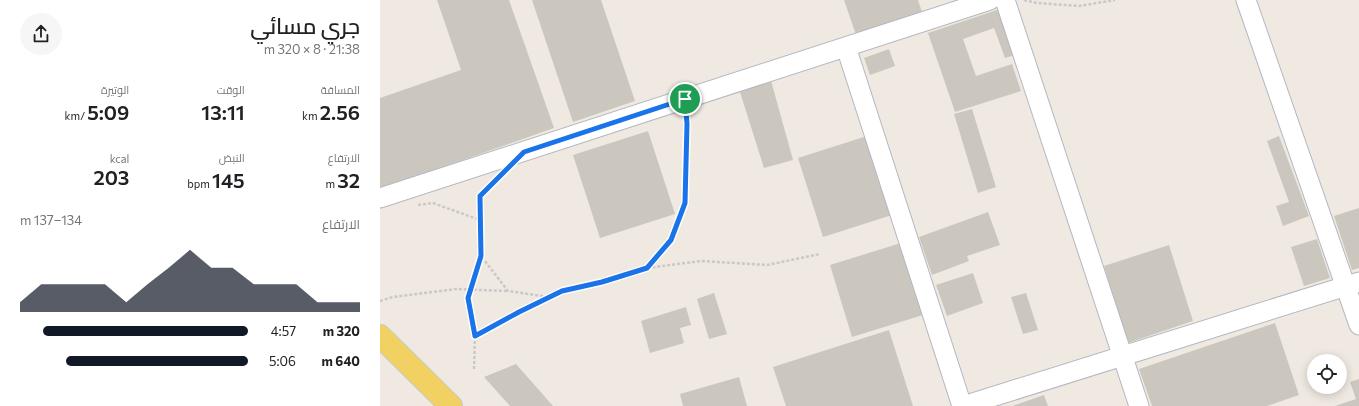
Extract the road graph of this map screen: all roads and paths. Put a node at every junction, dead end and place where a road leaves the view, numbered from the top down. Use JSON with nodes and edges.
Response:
{"nodes":[{"id":1,"x":990,"y":0,"type":"edge"},
{"id":2,"x":1005,"y":0,"type":"edge"},
{"id":3,"x":1024,"y":0,"type":"edge"},
{"id":4,"x":1115,"y":0,"type":"edge"},
{"id":5,"x":1246,"y":0,"type":"edge"},
{"id":6,"x":846,"y":47,"type":"junction"},
{"id":7,"x":685,"y":99,"type":"junction"},
{"id":8,"x":499,"y":176,"type":"dead end"},
{"id":9,"x":380,"y":198,"type":"edge"},
{"id":10,"x":418,"y":205,"type":"dead end"},
{"id":11,"x":480,"y":220,"type":"junction"},
{"id":12,"x":820,"y":254,"type":"dead end"},
{"id":13,"x":481,"y":256,"type":"junction"},
{"id":14,"x":647,"y":268,"type":"junction"},
{"id":15,"x":1353,"y":284,"type":"edge"},
{"id":16,"x":471,"y":290,"type":"junction"},
{"id":17,"x":508,"y":291,"type":"junction"},
{"id":18,"x":550,"y":297,"type":"junction"},
{"id":19,"x":380,"y":301,"type":"edge"},
{"id":20,"x":1359,"y":325,"type":"edge"},
{"id":21,"x":380,"y":336,"type":"edge"},
{"id":22,"x":475,"y":336,"type":"junction"},
{"id":23,"x":1122,"y":356,"type":"junction"},
{"id":24,"x":474,"y":369,"type":"dead end"},
{"id":25,"x":451,"y":406,"type":"edge"},
{"id":26,"x":963,"y":406,"type":"edge"},
{"id":27,"x":1139,"y":406,"type":"edge"}],
"edges":[{"from":1,"to":6,"type":"street"},
{"from":2,"to":23,"type":"street"},
{"from":3,"to":4,"type":"path"},
{"from":5,"to":15,"type":"street"},
{"from":6,"to":7,"type":"street"},
{"from":6,"to":26,"type":"street"},
{"from":7,"to":9,"type":"street"},
{"from":7,"to":14,"type":"path"},
{"from":8,"to":11,"type":"path"},
{"from":10,"to":11,"type":"path"},
{"from":11,"to":13,"type":"path"},
{"from":12,"to":14,"type":"path"},
{"from":13,"to":16,"type":"path"},
{"from":13,"to":17,"type":"path"},
{"from":14,"to":18,"type":"path"},
{"from":15,"to":20,"type":"street"},
{"from":15,"to":23,"type":"street"},
{"from":16,"to":17,"type":"path"},
{"from":16,"to":19,"type":"path"},
{"from":16,"to":22,"type":"path"},
{"from":17,"to":18,"type":"path"},
{"from":18,"to":22,"type":"path"},
{"from":21,"to":25,"type":"main road"},
{"from":22,"to":24,"type":"path"},
{"from":23,"to":26,"type":"street"},
{"from":23,"to":27,"type":"street"}]}
